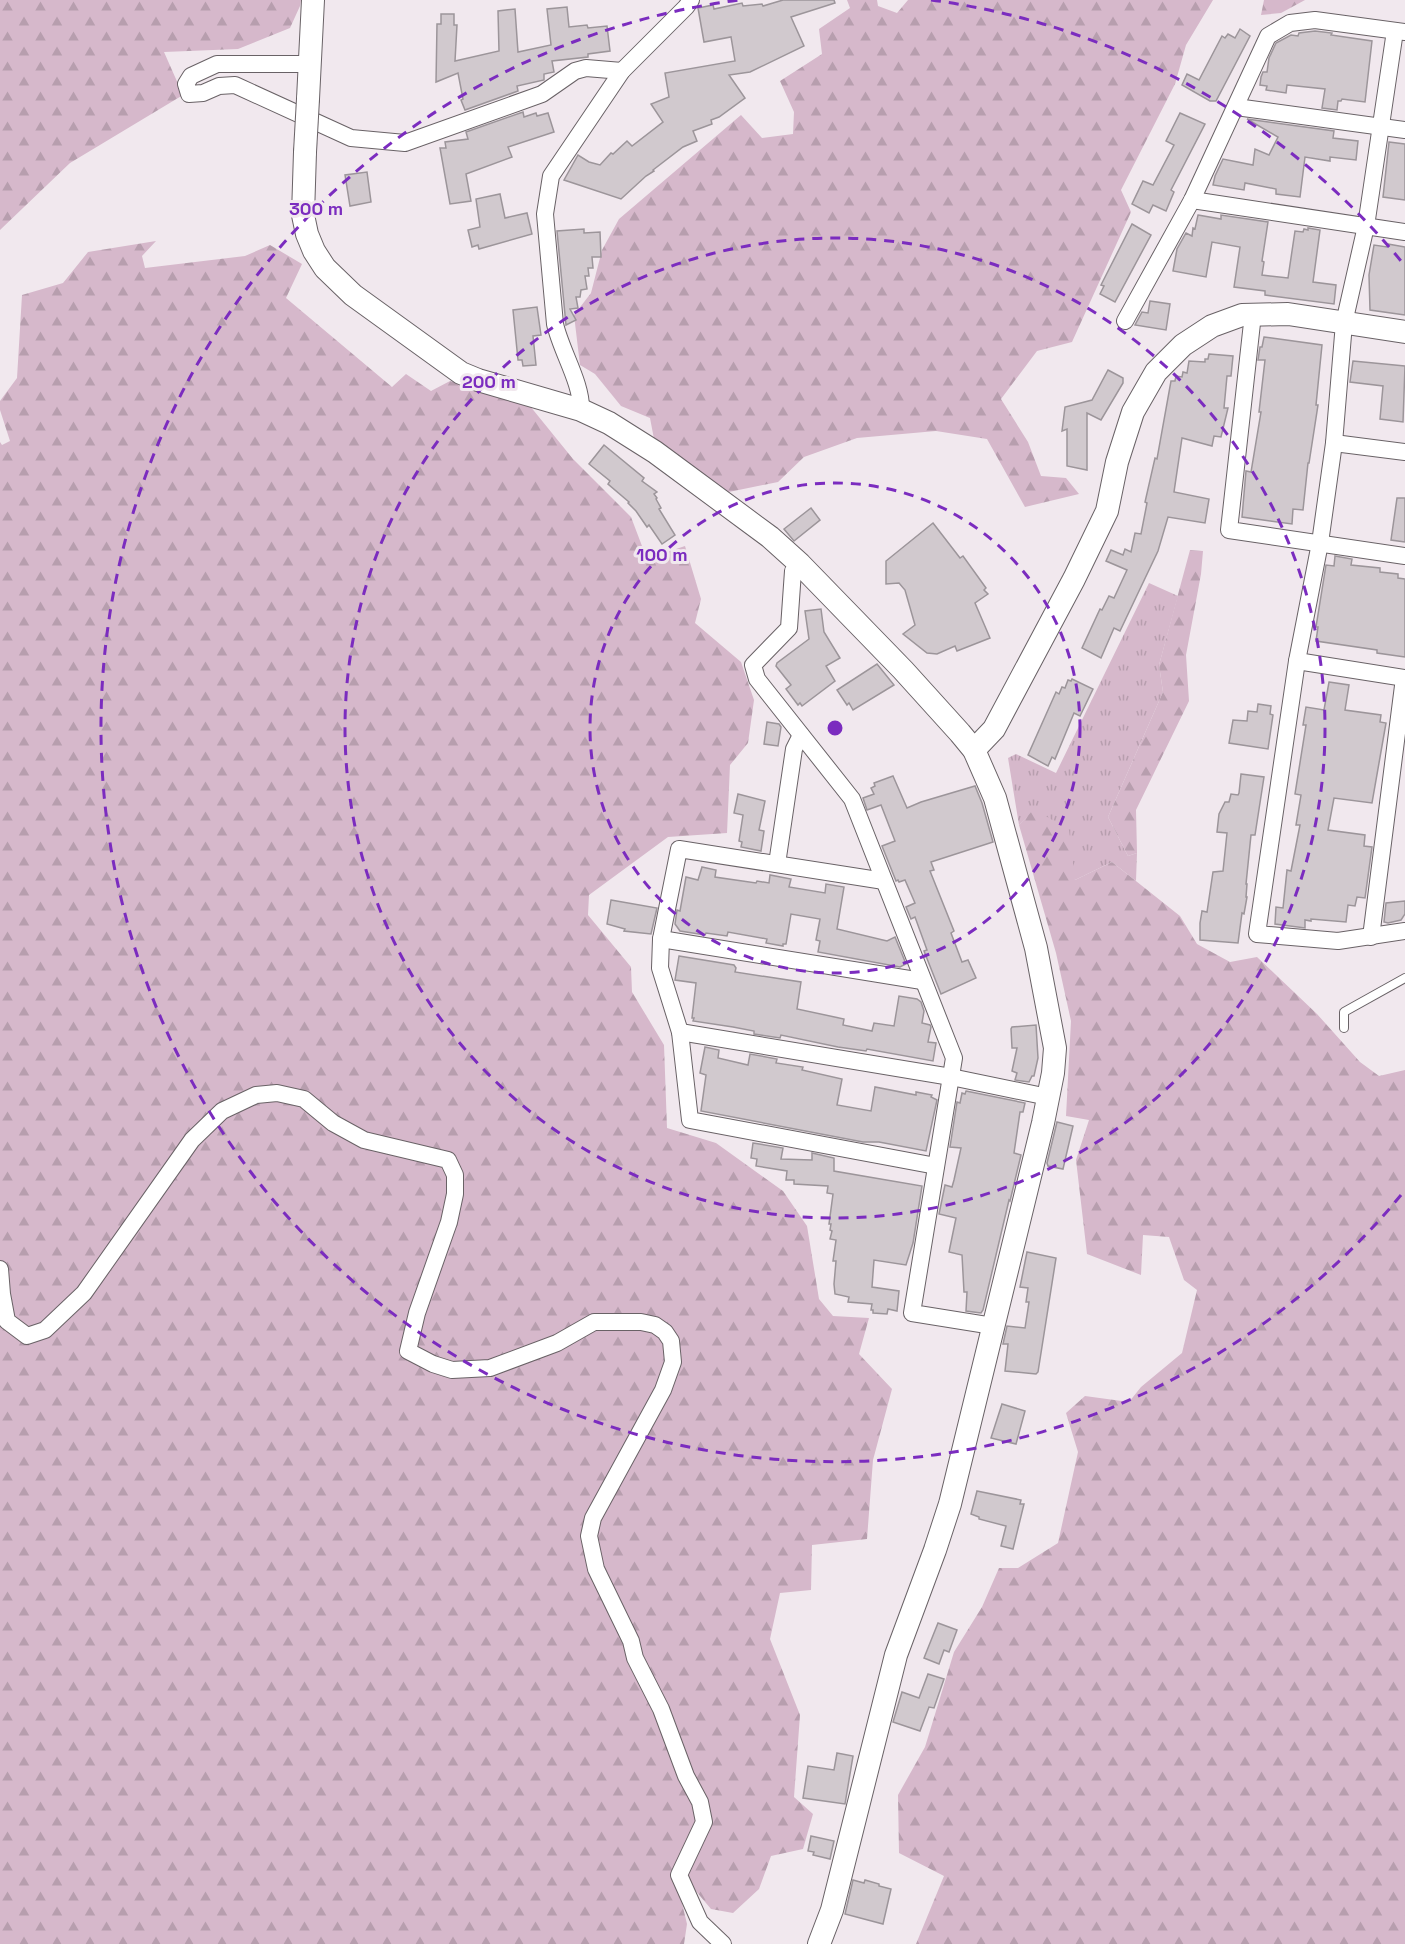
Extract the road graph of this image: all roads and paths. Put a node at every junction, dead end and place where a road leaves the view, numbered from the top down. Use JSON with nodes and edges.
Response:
{"nodes":[{"id":1,"x":313,"y":0,"type":"edge"},
{"id":2,"x":691,"y":0,"type":"edge"},
{"id":3,"x":1400,"y":31,"type":"edge"},
{"id":4,"x":309,"y":64,"type":"junction"},
{"id":5,"x":622,"y":71,"type":"junction"},
{"id":6,"x":1236,"y":107,"type":"junction"},
{"id":7,"x":1381,"y":127,"type":"junction"},
{"id":8,"x":1405,"y":130,"type":"edge"},
{"id":9,"x":1192,"y":200,"type":"junction"},
{"id":10,"x":1366,"y":226,"type":"junction"},
{"id":11,"x":1405,"y":232,"type":"edge"},
{"id":12,"x":1253,"y":314,"type":"junction"},
{"id":13,"x":1125,"y":321,"type":"dead end"},
{"id":14,"x":1344,"y":323,"type":"junction"},
{"id":15,"x":1405,"y":332,"type":"edge"},
{"id":16,"x":581,"y":410,"type":"junction"},
{"id":17,"x":1334,"y":443,"type":"junction"},
{"id":18,"x":1405,"y":452,"type":"edge"},
{"id":19,"x":1320,"y":543,"type":"junction"},
{"id":20,"x":1405,"y":556,"type":"edge"},
{"id":21,"x":800,"y":564,"type":"junction"},
{"id":22,"x":1297,"y":661,"type":"junction"},
{"id":23,"x":1404,"y":678,"type":"edge"},
{"id":24,"x":801,"y":735,"type":"junction"},
{"id":25,"x":974,"y":750,"type":"junction"},
{"id":26,"x":777,"y":864,"type":"junction"},
{"id":27,"x":884,"y":882,"type":"junction"},
{"id":28,"x":1405,"y":931,"type":"edge"},
{"id":29,"x":1371,"y":937,"type":"junction"},
{"id":30,"x":661,"y":939,"type":"junction"},
{"id":31,"x":1405,"y":978,"type":"edge"},
{"id":32,"x":922,"y":981,"type":"junction"},
{"id":33,"x":1344,"y":1028,"type":"dead end"},
{"id":34,"x":680,"y":1032,"type":"junction"},
{"id":35,"x":951,"y":1077,"type":"junction"},
{"id":36,"x":1048,"y":1097,"type":"junction"},
{"id":37,"x":936,"y":1166,"type":"junction"},
{"id":38,"x":0,"y":1269,"type":"edge"},
{"id":39,"x":993,"y":1326,"type":"junction"},
{"id":40,"x":723,"y":1944,"type":"edge"},
{"id":41,"x":819,"y":1944,"type":"edge"}],
"edges":[{"from":1,"to":4,"type":"street"},
{"from":2,"to":5,"type":"street"},
{"from":3,"to":6,"type":"street"},
{"from":3,"to":7,"type":"street"},
{"from":4,"to":5,"type":"street"},
{"from":4,"to":16,"type":"street","bridge":true},
{"from":5,"to":16,"type":"street"},
{"from":6,"to":7,"type":"street"},
{"from":6,"to":9,"type":"street"},
{"from":7,"to":8,"type":"street"},
{"from":7,"to":10,"type":"street"},
{"from":9,"to":10,"type":"street"},
{"from":9,"to":13,"type":"street"},
{"from":10,"to":11,"type":"street"},
{"from":10,"to":14,"type":"street"},
{"from":12,"to":14,"type":"street"},
{"from":12,"to":19,"type":"street"},
{"from":12,"to":25,"type":"street"},
{"from":14,"to":15,"type":"street"},
{"from":14,"to":17,"type":"street"},
{"from":16,"to":21,"type":"street"},
{"from":17,"to":18,"type":"street"},
{"from":17,"to":19,"type":"street"},
{"from":19,"to":20,"type":"street"},
{"from":19,"to":22,"type":"street"},
{"from":21,"to":24,"type":"street"},
{"from":21,"to":25,"type":"street"},
{"from":22,"to":23,"type":"street"},
{"from":22,"to":29,"type":"street"},
{"from":23,"to":29,"type":"street"},
{"from":24,"to":26,"type":"street"},
{"from":24,"to":27,"type":"street"},
{"from":25,"to":36,"type":"street"},
{"from":26,"to":27,"type":"street"},
{"from":26,"to":30,"type":"street"},
{"from":27,"to":32,"type":"street"},
{"from":28,"to":29,"type":"street"},
{"from":30,"to":32,"type":"street"},
{"from":30,"to":34,"type":"street"},
{"from":31,"to":33,"type":"lane"},
{"from":32,"to":35,"type":"street"},
{"from":34,"to":35,"type":"street"},
{"from":34,"to":37,"type":"street"},
{"from":35,"to":36,"type":"street"},
{"from":35,"to":37,"type":"street"},
{"from":36,"to":39,"type":"street"},
{"from":37,"to":39,"type":"street"},
{"from":38,"to":40,"type":"street"},
{"from":39,"to":41,"type":"street"}]}
